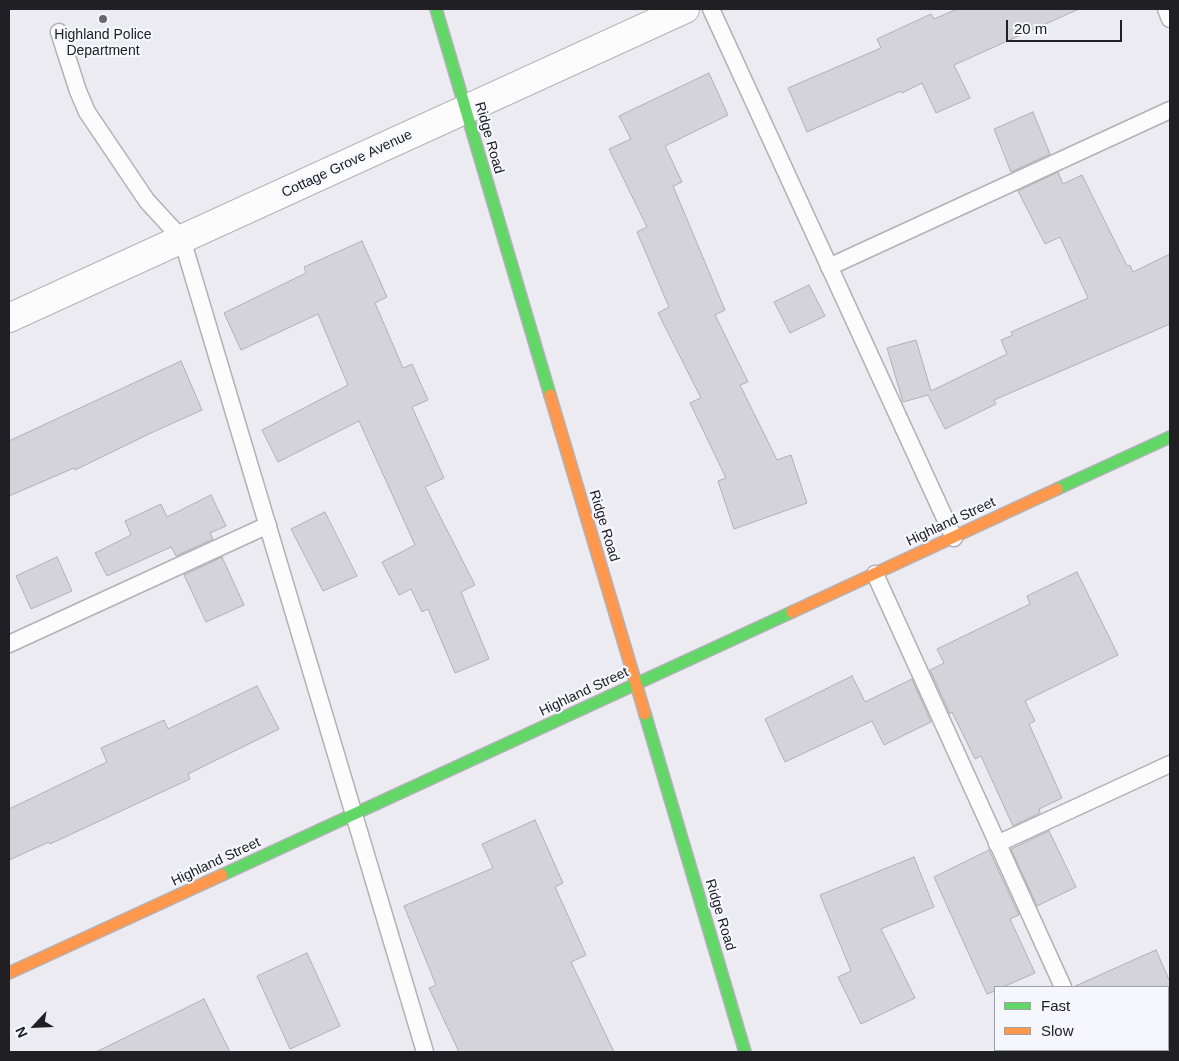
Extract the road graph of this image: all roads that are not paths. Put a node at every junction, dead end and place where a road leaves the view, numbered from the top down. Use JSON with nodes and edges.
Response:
{"nodes":[{"id":1,"x":436,"y":9,"type":"edge"},
{"id":2,"x":686,"y":9,"type":"edge"},
{"id":3,"x":711,"y":9,"type":"edge"},
{"id":4,"x":1166,"y":9,"type":"edge"},
{"id":5,"x":1170,"y":19,"type":"edge"},
{"id":6,"x":59,"y":32,"type":"dead end"},
{"id":7,"x":465,"y":110,"type":"junction"},
{"id":8,"x":1170,"y":110,"type":"edge"},
{"id":9,"x":182,"y":239,"type":"junction"},
{"id":10,"x":829,"y":267,"type":"junction"},
{"id":11,"x":9,"y":318,"type":"edge"},
{"id":12,"x":1170,"y":437,"type":"edge"},
{"id":13,"x":268,"y":525,"type":"junction"},
{"id":14,"x":954,"y":538,"type":"junction"},
{"id":15,"x":875,"y":574,"type":"junction"},
{"id":16,"x":9,"y":644,"type":"edge"},
{"id":17,"x":635,"y":685,"type":"junction"},
{"id":18,"x":1170,"y":764,"type":"edge"},
{"id":19,"x":354,"y":814,"type":"junction"},
{"id":20,"x":997,"y":844,"type":"junction"},
{"id":21,"x":9,"y":973,"type":"edge"},
{"id":22,"x":1063,"y":986,"type":"edge"},
{"id":23,"x":425,"y":1052,"type":"edge"},
{"id":24,"x":745,"y":1052,"type":"edge"}],
"edges":[{"from":1,"to":7,"type":"street","name":"Ridge Road"},
{"from":2,"to":7,"type":"street","name":"Cottage Grove Avenue"},
{"from":3,"to":10,"type":"lane"},
{"from":4,"to":5,"type":"lane"},
{"from":6,"to":9,"type":"lane"},
{"from":7,"to":9,"type":"street","name":"Cottage Grove Avenue"},
{"from":7,"to":17,"type":"street","name":"Ridge Road"},
{"from":8,"to":10,"type":"lane"},
{"from":9,"to":11,"type":"street","name":"Cottage Grove Avenue"},
{"from":9,"to":13,"type":"lane"},
{"from":10,"to":14,"type":"lane"},
{"from":12,"to":14,"type":"street","name":"Highland Street"},
{"from":13,"to":16,"type":"lane"},
{"from":13,"to":19,"type":"lane"},
{"from":14,"to":15,"type":"street","name":"Highland Street"},
{"from":15,"to":17,"type":"street","name":"Highland Street"},
{"from":15,"to":20,"type":"lane"},
{"from":17,"to":19,"type":"street","name":"Highland Street"},
{"from":17,"to":24,"type":"street","name":"Ridge Road"},
{"from":18,"to":20,"type":"lane"},
{"from":19,"to":21,"type":"street","name":"Highland Street"},
{"from":19,"to":23,"type":"lane"},
{"from":20,"to":22,"type":"lane"}]}
